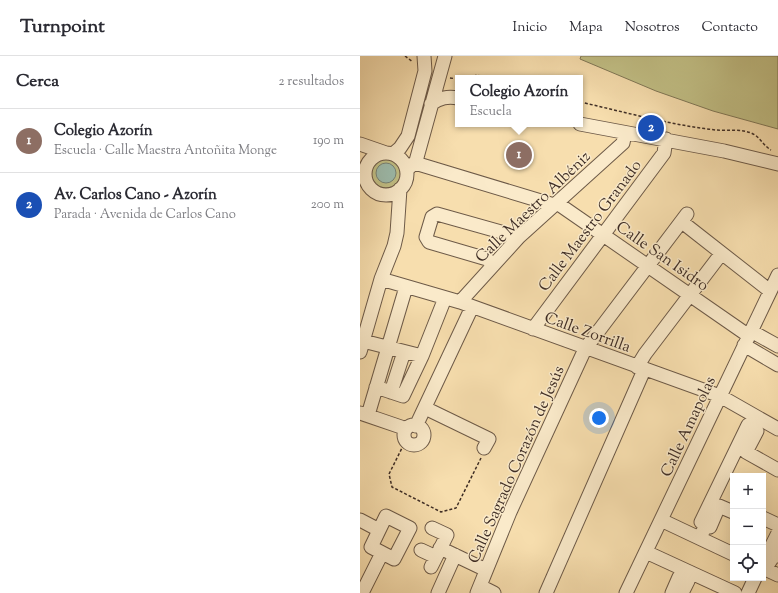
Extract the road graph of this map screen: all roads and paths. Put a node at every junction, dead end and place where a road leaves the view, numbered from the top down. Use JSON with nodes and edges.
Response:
{"nodes":[{"id":1,"x":424,"y":56,"type":"edge"},
{"id":2,"x":445,"y":56,"type":"edge"},
{"id":3,"x":443,"y":79,"type":"junction"},
{"id":4,"x":455,"y":79,"type":"edge"},
{"id":5,"x":454,"y":97,"type":"edge"},
{"id":6,"x":583,"y":103,"type":"edge"},
{"id":7,"x":431,"y":104,"type":"junction"},
{"id":8,"x":583,"y":125,"type":"edge"},
{"id":9,"x":625,"y":133,"type":"junction"},
{"id":10,"x":666,"y":140,"type":"junction"},
{"id":11,"x":360,"y":144,"type":"edge"},
{"id":12,"x":773,"y":151,"type":"dead end"},
{"id":13,"x":389,"y":153,"type":"junction"},
{"id":14,"x":778,"y":164,"type":"edge"},
{"id":15,"x":411,"y":167,"type":"junction"},
{"id":16,"x":364,"y":170,"type":"edge"},
{"id":17,"x":400,"y":188,"type":"junction"},
{"id":18,"x":360,"y":191,"type":"edge"},
{"id":19,"x":378,"y":192,"type":"junction"},
{"id":20,"x":556,"y":204,"type":"junction"},
{"id":21,"x":603,"y":234,"type":"junction"},
{"id":22,"x":519,"y":237,"type":"junction"},
{"id":23,"x":721,"y":254,"type":"junction"},
{"id":24,"x":493,"y":265,"type":"junction"},
{"id":25,"x":648,"y":265,"type":"junction"},
{"id":26,"x":381,"y":279,"type":"junction"},
{"id":27,"x":775,"y":285,"type":"edge"},
{"id":28,"x":406,"y":286,"type":"junction"},
{"id":29,"x":690,"y":294,"type":"junction"},
{"id":30,"x":445,"y":298,"type":"junction"},
{"id":31,"x":460,"y":302,"type":"junction"},
{"id":32,"x":472,"y":307,"type":"junction"},
{"id":33,"x":533,"y":329,"type":"junction"},
{"id":34,"x":748,"y":337,"type":"junction"},
{"id":35,"x":362,"y":346,"type":"edge"},
{"id":36,"x":778,"y":346,"type":"edge"},
{"id":37,"x":388,"y":348,"type":"junction"},
{"id":38,"x":586,"y":349,"type":"junction"},
{"id":39,"x":404,"y":352,"type":"junction"},
{"id":40,"x":422,"y":356,"type":"junction"},
{"id":41,"x":778,"y":365,"type":"edge"},
{"id":42,"x":641,"y":368,"type":"junction"},
{"id":43,"x":376,"y":387,"type":"junction"},
{"id":44,"x":397,"y":394,"type":"junction"},
{"id":45,"x":720,"y":396,"type":"junction"},
{"id":46,"x":425,"y":408,"type":"junction"},
{"id":47,"x":364,"y":414,"type":"edge"},
{"id":48,"x":754,"y":422,"type":"junction"},
{"id":49,"x":401,"y":427,"type":"dead end"},
{"id":50,"x":778,"y":429,"type":"edge"},
{"id":51,"x":406,"y":440,"type":"joint"},
{"id":52,"x":484,"y":448,"type":"joint"},
{"id":53,"x":740,"y":451,"type":"junction"},
{"id":54,"x":778,"y":470,"type":"edge"},
{"id":55,"x":778,"y":474,"type":"edge"},
{"id":56,"x":718,"y":498,"type":"junction"},
{"id":57,"x":730,"y":504,"type":"edge"},
{"id":58,"x":730,"y":511,"type":"edge"},
{"id":59,"x":766,"y":519,"type":"edge"},
{"id":60,"x":360,"y":520,"type":"edge"},
{"id":61,"x":661,"y":520,"type":"junction"},
{"id":62,"x":706,"y":524,"type":"junction"},
{"id":63,"x":778,"y":525,"type":"edge"},
{"id":64,"x":766,"y":526,"type":"edge"},
{"id":65,"x":432,"y":528,"type":"dead end"},
{"id":66,"x":379,"y":530,"type":"junction"},
{"id":67,"x":778,"y":532,"type":"edge"},
{"id":68,"x":700,"y":538,"type":"junction"},
{"id":69,"x":422,"y":550,"type":"dead end"},
{"id":70,"x":646,"y":552,"type":"junction"},
{"id":71,"x":382,"y":553,"type":"junction"},
{"id":72,"x":730,"y":553,"type":"edge"},
{"id":73,"x":777,"y":553,"type":"edge"},
{"id":74,"x":455,"y":555,"type":"junction"},
{"id":75,"x":436,"y":557,"type":"junction"},
{"id":76,"x":766,"y":567,"type":"edge"},
{"id":77,"x":486,"y":570,"type":"junction"},
{"id":78,"x":766,"y":570,"type":"edge"},
{"id":79,"x":778,"y":575,"type":"edge"},
{"id":80,"x":754,"y":581,"type":"edge"},
{"id":81,"x":478,"y":590,"type":"edge"},
{"id":82,"x":361,"y":592,"type":"edge"},
{"id":83,"x":438,"y":593,"type":"edge"},
{"id":84,"x":494,"y":593,"type":"edge"},
{"id":85,"x":546,"y":593,"type":"edge"},
{"id":86,"x":626,"y":593,"type":"edge"},
{"id":87,"x":672,"y":593,"type":"edge"},
{"id":88,"x":682,"y":593,"type":"edge"},
{"id":89,"x":735,"y":593,"type":"edge"},
{"id":90,"x":748,"y":593,"type":"edge"}],
"edges":[{"from":1,"to":13,"type":"street"},
{"from":2,"to":3,"type":"street"},
{"from":3,"to":4,"type":"path"},
{"from":3,"to":5,"type":"street"},
{"from":3,"to":7,"type":"street"},
{"from":5,"to":7,"type":"street"},
{"from":6,"to":12,"type":"path"},
{"from":7,"to":15,"type":"street"},
{"from":8,"to":9,"type":"street"},
{"from":9,"to":10,"type":"street"},
{"from":9,"to":20,"type":"street","name":"Calle Maestro Albéniz"},
{"from":10,"to":14,"type":"street"},
{"from":10,"to":21,"type":"street","name":"Calle Maestro Granado"},
{"from":11,"to":13,"type":"street"},
{"from":11,"to":16,"type":"street"},
{"from":13,"to":15,"type":"street"},
{"from":13,"to":16,"type":"street"},
{"from":15,"to":17,"type":"street"},
{"from":15,"to":20,"type":"street","name":"Calle San Isidro"},
{"from":16,"to":19,"type":"street"},
{"from":17,"to":19,"type":"street"},
{"from":17,"to":26,"type":"street"},
{"from":18,"to":19,"type":"street"},
{"from":19,"to":26,"type":"street"},
{"from":20,"to":21,"type":"street","name":"Calle San Isidro"},
{"from":20,"to":22,"type":"street","name":"Calle Maestro Albéniz"},
{"from":21,"to":25,"type":"street","name":"Calle San Isidro"},
{"from":21,"to":33,"type":"street","name":"Calle Maestro Granado"},
{"from":22,"to":24,"type":"street","name":"Calle Maestro Albéniz"},
{"from":22,"to":24,"type":"street"},
{"from":23,"to":25,"type":"street","name":"Calle Sagrado Corazón de Jesús"},
{"from":23,"to":27,"type":"street"},
{"from":23,"to":29,"type":"street"},
{"from":24,"to":31,"type":"street","name":"Calle Maestro Albéniz"},
{"from":25,"to":29,"type":"street","name":"Calle San Isidro"},
{"from":25,"to":38,"type":"street","name":"Calle Sagrado Corazón de Jesús"},
{"from":26,"to":28,"type":"street","name":"Calle Zorrilla"},
{"from":26,"to":35,"type":"street"},
{"from":27,"to":34,"type":"street","name":"Calle Amapolas"},
{"from":28,"to":30,"type":"street","name":"Calle Zorrilla"},
{"from":28,"to":37,"type":"street"},
{"from":29,"to":34,"type":"street","name":"Calle San Isidro"},
{"from":29,"to":42,"type":"street"},
{"from":30,"to":31,"type":"street","name":"Calle Zorrilla"},
{"from":30,"to":40,"type":"street"},
{"from":31,"to":32,"type":"street","name":"Calle Zorrilla"},
{"from":32,"to":33,"type":"street","name":"Calle Zorrilla"},
{"from":32,"to":46,"type":"street"},
{"from":33,"to":38,"type":"street","name":"Calle Zorrilla"},
{"from":34,"to":36,"type":"street"},
{"from":34,"to":41,"type":"street"},
{"from":34,"to":45,"type":"street","name":"Calle Amapolas"},
{"from":35,"to":37,"type":"street"},
{"from":37,"to":39,"type":"street"},
{"from":37,"to":43,"type":"street"},
{"from":38,"to":42,"type":"street","name":"Calle Zorrilla"},
{"from":38,"to":77,"type":"street","name":"Calle Sagrado Corazón de Jesús"},
{"from":39,"to":40,"type":"street"},
{"from":39,"to":44,"type":"street"},
{"from":40,"to":44,"type":"street"},
{"from":42,"to":45,"type":"street","name":"Calle Zorrilla"},
{"from":42,"to":85,"type":"street"},
{"from":43,"to":44,"type":"street"},
{"from":43,"to":47,"type":"street"},
{"from":45,"to":48,"type":"street","name":"Calle Zorrilla"},
{"from":45,"to":61,"type":"street","name":"Calle Amapolas"},
{"from":46,"to":51,"type":"street"},
{"from":46,"to":52,"type":"street"},
{"from":47,"to":49,"type":"street"},
{"from":48,"to":50,"type":"street","name":"Calle Zorrilla"},
{"from":48,"to":53,"type":"street"},
{"from":48,"to":54,"type":"street"},
{"from":48,"to":62,"type":"street"},
{"from":51,"to":52,"type":"path"},
{"from":53,"to":55,"type":"street"},
{"from":53,"to":56,"type":"street"},
{"from":56,"to":57,"type":"street"},
{"from":56,"to":62,"type":"street"},
{"from":58,"to":62,"type":"street"},
{"from":59,"to":63,"type":"street"},
{"from":60,"to":66,"type":"street"},
{"from":61,"to":68,"type":"street"},
{"from":61,"to":70,"type":"street","name":"Calle Amapolas"},
{"from":62,"to":68,"type":"street"},
{"from":64,"to":67,"type":"street"},
{"from":65,"to":75,"type":"street"},
{"from":66,"to":71,"type":"street"},
{"from":66,"to":71,"type":"street"},
{"from":67,"to":73,"type":"street"},
{"from":68,"to":72,"type":"street"},
{"from":69,"to":75,"type":"street"},
{"from":70,"to":86,"type":"street","name":"Calle Amapolas"},
{"from":70,"to":89,"type":"street"},
{"from":71,"to":82,"type":"street"},
{"from":73,"to":76,"type":"street"},
{"from":74,"to":75,"type":"street"},
{"from":74,"to":77,"type":"street"},
{"from":74,"to":83,"type":"street"},
{"from":77,"to":81,"type":"street","name":"Calle Sagrado Corazón de Jesús"},
{"from":78,"to":79,"type":"street"},
{"from":80,"to":90,"type":"street"},
{"from":81,"to":84,"type":"street"},
{"from":87,"to":88,"type":"street"}]}
